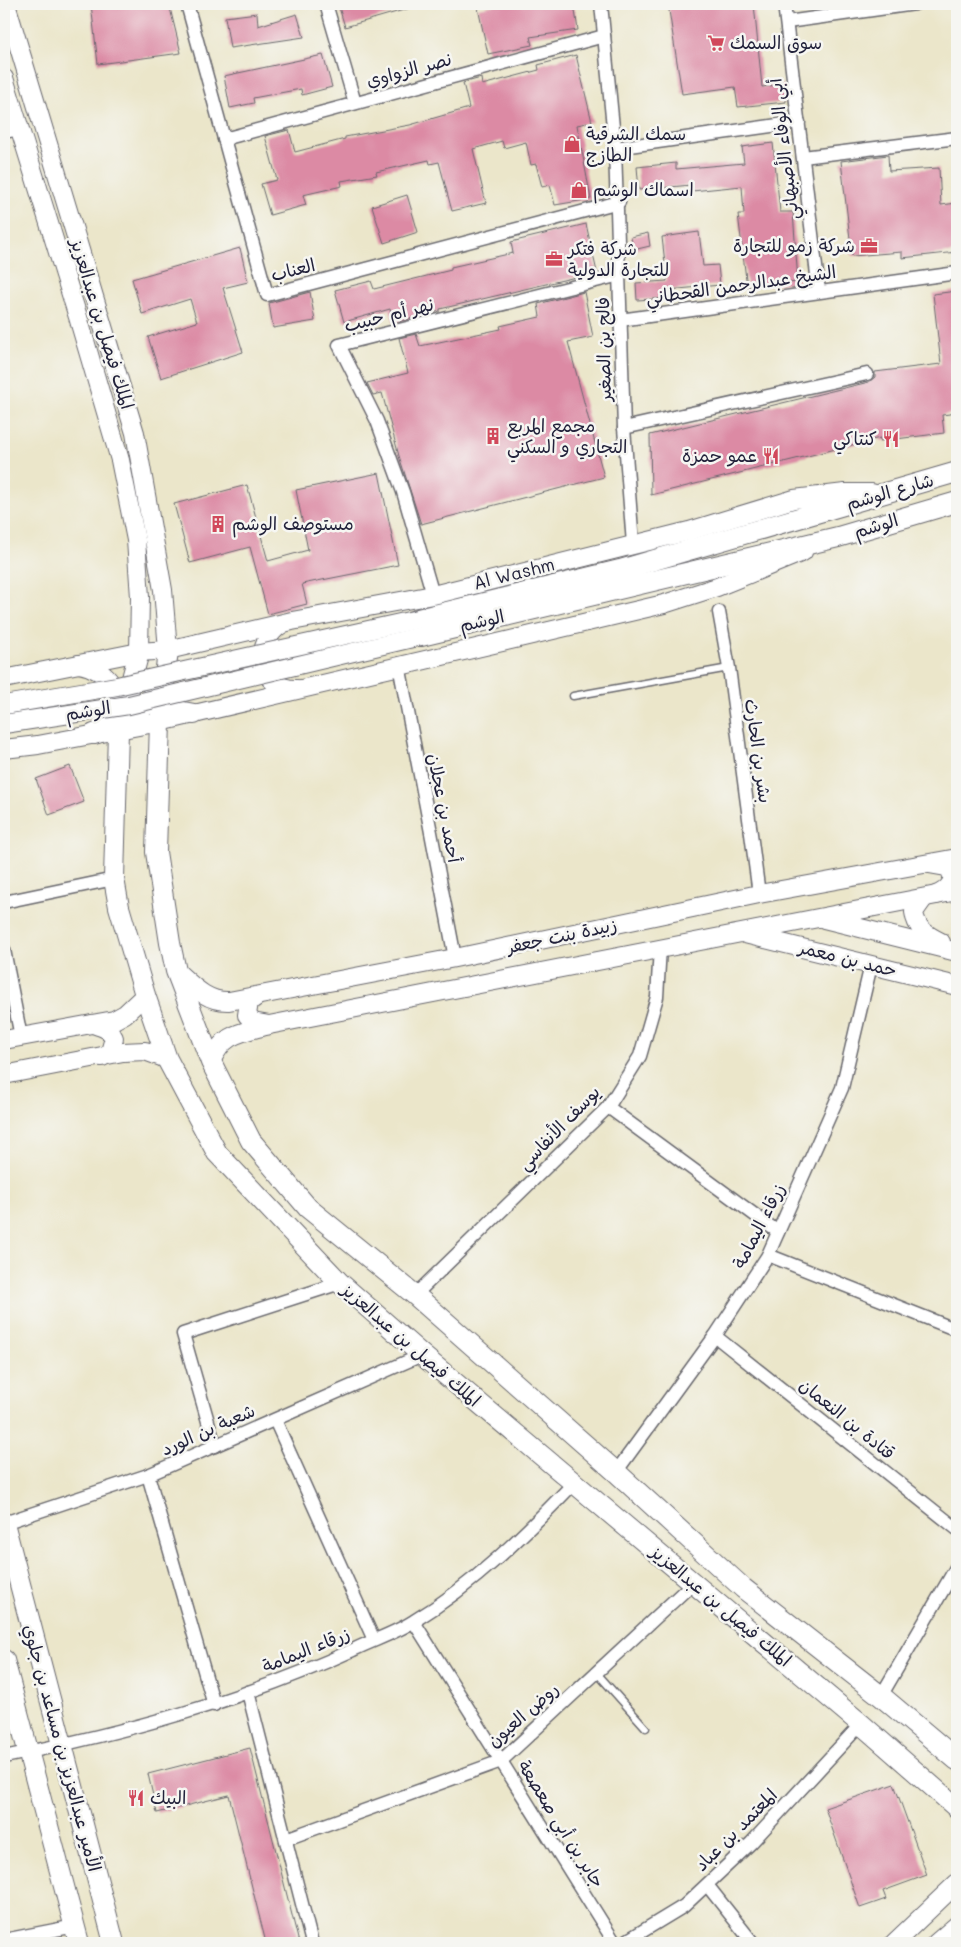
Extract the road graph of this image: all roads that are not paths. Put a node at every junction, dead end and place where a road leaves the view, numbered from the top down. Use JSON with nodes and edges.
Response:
{"nodes":[{"id":1,"x":6,"y":4,"type":"edge"},
{"id":2,"x":186,"y":4,"type":"edge"},
{"id":3,"x":326,"y":4,"type":"edge"},
{"id":4,"x":601,"y":4,"type":"edge"},
{"id":5,"x":784,"y":4,"type":"edge"},
{"id":6,"x":915,"y":4,"type":"edge"},
{"id":7,"x":787,"y":22,"type":"junction"},
{"id":8,"x":604,"y":36,"type":"junction"},
{"id":9,"x":4,"y":78,"type":"edge"},
{"id":10,"x":355,"y":103,"type":"junction"},
{"id":11,"x":799,"y":122,"type":"junction"},
{"id":12,"x":11,"y":130,"type":"edge"},
{"id":13,"x":957,"y":138,"type":"edge"},
{"id":14,"x":224,"y":139,"type":"junction"},
{"id":15,"x":616,"y":148,"type":"junction"},
{"id":16,"x":803,"y":157,"type":"junction"},
{"id":17,"x":618,"y":202,"type":"junction"},
{"id":18,"x":957,"y":273,"type":"edge"},
{"id":19,"x":620,"y":275,"type":"junction"},
{"id":20,"x":819,"y":291,"type":"junction"},
{"id":21,"x":620,"y":320,"type":"junction"},
{"id":22,"x":867,"y":374,"type":"dead end"},
{"id":23,"x":624,"y":428,"type":"junction"},
{"id":24,"x":957,"y":472,"type":"edge"},
{"id":25,"x":888,"y":493,"type":"junction"},
{"id":26,"x":957,"y":502,"type":"edge"},
{"id":27,"x":823,"y":511,"type":"joint"},
{"id":28,"x":838,"y":537,"type":"junction"},
{"id":29,"x":633,"y":544,"type":"junction"},
{"id":30,"x":432,"y":595,"type":"junction"},
{"id":31,"x":719,"y":612,"type":"dead end"},
{"id":32,"x":292,"y":621,"type":"junction"},
{"id":33,"x":419,"y":628,"type":"junction"},
{"id":34,"x":168,"y":650,"type":"junction"},
{"id":35,"x":139,"y":652,"type":"junction"},
{"id":36,"x":79,"y":664,"type":"junction"},
{"id":37,"x":399,"y":665,"type":"junction"},
{"id":38,"x":729,"y":668,"type":"junction"},
{"id":39,"x":4,"y":679,"type":"edge"},
{"id":40,"x":306,"y":688,"type":"junction"},
{"id":41,"x":573,"y":696,"type":"dead end"},
{"id":42,"x":4,"y":705,"type":"edge"},
{"id":43,"x":158,"y":707,"type":"junction"},
{"id":44,"x":194,"y":714,"type":"joint"},
{"id":45,"x":4,"y":724,"type":"edge"},
{"id":46,"x":118,"y":728,"type":"junction"},
{"id":47,"x":94,"y":734,"type":"junction"},
{"id":48,"x":4,"y":749,"type":"edge"},
{"id":49,"x":957,"y":858,"type":"edge"},
{"id":50,"x":924,"y":864,"type":"junction"},
{"id":51,"x":114,"y":879,"type":"junction"},
{"id":52,"x":957,"y":892,"type":"edge"},
{"id":53,"x":759,"y":894,"type":"junction"},
{"id":54,"x":930,"y":897,"type":"junction"},
{"id":55,"x":4,"y":902,"type":"edge"},
{"id":56,"x":818,"y":918,"type":"junction"},
{"id":57,"x":740,"y":932,"type":"junction"},
{"id":58,"x":660,"y":948,"type":"junction"},
{"id":59,"x":4,"y":950,"type":"edge"},
{"id":60,"x":957,"y":951,"type":"edge"},
{"id":61,"x":455,"y":958,"type":"junction"},
{"id":62,"x":871,"y":965,"type":"junction"},
{"id":63,"x":176,"y":971,"type":"junction"},
{"id":64,"x":957,"y":986,"type":"edge"},
{"id":65,"x":145,"y":995,"type":"junction"},
{"id":66,"x":256,"y":997,"type":"junction"},
{"id":67,"x":93,"y":1024,"type":"junction"},
{"id":68,"x":269,"y":1025,"type":"junction"},
{"id":69,"x":12,"y":1039,"type":"edge"},
{"id":70,"x":102,"y":1056,"type":"junction"},
{"id":71,"x":167,"y":1059,"type":"junction"},
{"id":72,"x":211,"y":1062,"type":"junction"},
{"id":73,"x":4,"y":1075,"type":"edge"},
{"id":74,"x":608,"y":1107,"type":"junction"},
{"id":75,"x":778,"y":1232,"type":"junction"},
{"id":76,"x":768,"y":1255,"type":"junction"},
{"id":77,"x":340,"y":1283,"type":"junction"},
{"id":78,"x":415,"y":1295,"type":"junction"},
{"id":79,"x":957,"y":1330,"type":"edge"},
{"id":80,"x":715,"y":1336,"type":"junction"},
{"id":81,"x":422,"y":1356,"type":"junction"},
{"id":82,"x":275,"y":1420,"type":"junction"},
{"id":83,"x":214,"y":1446,"type":"junction"},
{"id":84,"x":616,"y":1472,"type":"junction"},
{"id":85,"x":148,"y":1475,"type":"junction"},
{"id":86,"x":574,"y":1483,"type":"junction"},
{"id":87,"x":4,"y":1523,"type":"edge"},
{"id":88,"x":957,"y":1529,"type":"edge"},
{"id":89,"x":957,"y":1566,"type":"edge"},
{"id":90,"x":693,"y":1583,"type":"junction"},
{"id":91,"x":414,"y":1622,"type":"junction"},
{"id":92,"x":374,"y":1640,"type":"junction"},
{"id":93,"x":4,"y":1660,"type":"edge"},
{"id":94,"x":596,"y":1672,"type":"junction"},
{"id":95,"x":248,"y":1692,"type":"junction"},
{"id":96,"x":881,"y":1696,"type":"junction"},
{"id":97,"x":214,"y":1705,"type":"junction"},
{"id":98,"x":860,"y":1724,"type":"junction"},
{"id":99,"x":646,"y":1728,"type":"dead end"},
{"id":100,"x":61,"y":1746,"type":"junction"},
{"id":101,"x":28,"y":1752,"type":"junction"},
{"id":102,"x":4,"y":1757,"type":"edge"},
{"id":103,"x":501,"y":1760,"type":"junction"},
{"id":104,"x":957,"y":1760,"type":"edge"},
{"id":105,"x":957,"y":1808,"type":"edge"},
{"id":106,"x":286,"y":1839,"type":"junction"},
{"id":107,"x":706,"y":1885,"type":"junction"},
{"id":108,"x":955,"y":1889,"type":"edge"},
{"id":109,"x":957,"y":1925,"type":"edge"},
{"id":110,"x":77,"y":1934,"type":"edge"},
{"id":111,"x":4,"y":1940,"type":"edge"},
{"id":112,"x":114,"y":1943,"type":"edge"},
{"id":113,"x":312,"y":1943,"type":"edge"},
{"id":114,"x":615,"y":1943,"type":"edge"},
{"id":115,"x":623,"y":1943,"type":"edge"},
{"id":116,"x":753,"y":1943,"type":"edge"},
{"id":117,"x":894,"y":1943,"type":"edge"},
{"id":118,"x":936,"y":1943,"type":"edge"}],
"edges":[{"from":1,"to":34,"type":"street","name":"الملك فيصل بن عبدالعزيز"},
{"from":2,"to":14,"type":"street","name":"العناب"},
{"from":3,"to":10,"type":"street"},
{"from":4,"to":8,"type":"street","name":"فالح بن الصغير"},
{"from":5,"to":7,"type":"street","name":"أبي الوفاء الأصبهاني"},
{"from":6,"to":7,"type":"street"},
{"from":7,"to":11,"type":"street","name":"أبي الوفاء الأصبهاني"},
{"from":8,"to":10,"type":"street","name":"نصر الزواوي"},
{"from":8,"to":15,"type":"street","name":"فالح بن الصغير"},
{"from":9,"to":12,"type":"street","name":"الملك فيصل بن عبدالعزيز"},
{"from":10,"to":14,"type":"street","name":"نصر الزواوي"},
{"from":11,"to":15,"type":"street"},
{"from":11,"to":16,"type":"street","name":"أبي الوفاء الأصبهاني"},
{"from":12,"to":35,"type":"street","name":"الملك فيصل بن عبدالعزيز"},
{"from":13,"to":16,"type":"street"},
{"from":14,"to":17,"type":"street","name":"العناب"},
{"from":15,"to":17,"type":"street","name":"فالح بن الصغير"},
{"from":16,"to":20,"type":"street","name":"أبي الوفاء الأصبهاني"},
{"from":17,"to":19,"type":"street","name":"فالح بن الصغير"},
{"from":18,"to":20,"type":"street","name":"الشيخ عبدالرحمن القحطاني"},
{"from":19,"to":21,"type":"street","name":"فالح بن الصغير"},
{"from":19,"to":30,"type":"street","name":"نهر أم حبيب"},
{"from":20,"to":21,"type":"street","name":"الشيخ عبدالرحمن القحطاني"},
{"from":21,"to":23,"type":"street","name":"فالح بن الصغير"},
{"from":22,"to":23,"type":"street"},
{"from":23,"to":29,"type":"street","name":"فالح بن الصغير"},
{"from":24,"to":25,"type":"main road","name":"شارع الوشم"},
{"from":25,"to":27,"type":"main road","name":"شارع الوشم"},
{"from":25,"to":29,"type":"street","name":"Al Washm"},
{"from":26,"to":28,"type":"main road","name":"الوشم"},
{"from":27,"to":33,"type":"main road","name":"الوشم"},
{"from":28,"to":33,"type":"main road","name":"الوشم"},
{"from":28,"to":37,"type":"street"},
{"from":29,"to":30,"type":"street","name":"Al Washm"},
{"from":30,"to":32,"type":"street","name":"Al Washm"},
{"from":31,"to":38,"type":"street","name":"بشر بن الحارث"},
{"from":32,"to":34,"type":"street","name":"Al Washm"},
{"from":32,"to":40,"type":"street"},
{"from":33,"to":42,"type":"street","name":"الوشم","bridge":true},
{"from":33,"to":45,"type":"street","name":"الوشم","bridge":true},
{"from":34,"to":35,"type":"street","name":"Al Washm"},
{"from":34,"to":43,"type":"main road","name":"الملك فيصل بن عبدالعزيز"},
{"from":35,"to":36,"type":"street"},
{"from":35,"to":43,"type":"main road"},
{"from":35,"to":46,"type":"main road","name":"الملك فيصل بن عبدالعزيز"},
{"from":36,"to":39,"type":"street"},
{"from":36,"to":47,"type":"street"},
{"from":37,"to":40,"type":"street"},
{"from":37,"to":61,"type":"street","name":"أحمد بن عجلان"},
{"from":38,"to":41,"type":"lane"},
{"from":38,"to":53,"type":"street","name":"بشر بن الحارث"},
{"from":40,"to":44,"type":"street"},
{"from":43,"to":44,"type":"main road"},
{"from":43,"to":46,"type":"street"},
{"from":43,"to":46,"type":"main road"},
{"from":43,"to":63,"type":"main road","name":"الملك فيصل بن عبدالعزيز"},
{"from":46,"to":47,"type":"main road"},
{"from":46,"to":51,"type":"main road","name":"الملك فيصل بن عبدالعزيز"},
{"from":47,"to":48,"type":"street","name":"الوشم"},
{"from":49,"to":50,"type":"street","name":"زبيدة بنت جعفر"},
{"from":50,"to":53,"type":"street","name":"زبيدة بنت جعفر"},
{"from":50,"to":54,"type":"street"},
{"from":51,"to":55,"type":"street"},
{"from":51,"to":65,"type":"main road","name":"الملك فيصل بن عبدالعزيز"},
{"from":52,"to":54,"type":"street","name":"زبيدة بنت جعفر"},
{"from":53,"to":61,"type":"street","name":"زبيدة بنت جعفر"},
{"from":54,"to":56,"type":"street","name":"زبيدة بنت جعفر"},
{"from":54,"to":60,"type":"street"},
{"from":56,"to":57,"type":"street","name":"زبيدة بنت جعفر"},
{"from":56,"to":60,"type":"street","name":"حمد بن معمر"},
{"from":57,"to":58,"type":"street","name":"زبيدة بنت جعفر"},
{"from":57,"to":62,"type":"street","name":"حمد بن معمر"},
{"from":58,"to":68,"type":"street","name":"زبيدة بنت جعفر"},
{"from":58,"to":74,"type":"street","name":"يوسف الأنفاسي"},
{"from":59,"to":69,"type":"street"},
{"from":61,"to":66,"type":"street","name":"زبيدة بنت جعفر"},
{"from":62,"to":64,"type":"street","name":"حمد بن معمر"},
{"from":62,"to":75,"type":"street","name":"زرقاء اليمامة"},
{"from":63,"to":66,"type":"street","name":"زبيدة بنت جعفر"},
{"from":63,"to":72,"type":"main road","name":"الملك فيصل بن عبدالعزيز"},
{"from":65,"to":67,"type":"street"},
{"from":65,"to":71,"type":"main road","name":"الملك فيصل بن عبدالعزيز"},
{"from":66,"to":68,"type":"street"},
{"from":67,"to":69,"type":"street"},
{"from":67,"to":70,"type":"street"},
{"from":68,"to":72,"type":"street","name":"زبيدة بنت جعفر"},
{"from":70,"to":71,"type":"street"},
{"from":70,"to":73,"type":"street"},
{"from":71,"to":77,"type":"main road","name":"الملك فيصل بن عبدالعزيز"},
{"from":72,"to":78,"type":"main road","name":"الملك فيصل بن عبدالعزيز"},
{"from":74,"to":75,"type":"street"},
{"from":74,"to":78,"type":"street","name":"يوسف الأنفاسي"},
{"from":75,"to":76,"type":"street","name":"زرقاء اليمامة"},
{"from":76,"to":79,"type":"street"},
{"from":76,"to":80,"type":"street","name":"زرقاء اليمامة"},
{"from":77,"to":81,"type":"main road","name":"الملك فيصل بن عبدالعزيز"},
{"from":77,"to":83,"type":"street"},
{"from":78,"to":84,"type":"main road","name":"الملك فيصل بن عبدالعزيز"},
{"from":80,"to":84,"type":"street","name":"زرقاء اليمامة"},
{"from":80,"to":88,"type":"street","name":"قتادة بن النعمان"},
{"from":81,"to":82,"type":"street","name":"شعبة بن الورد"},
{"from":81,"to":86,"type":"main road","name":"الملك فيصل بن عبدالعزيز"},
{"from":82,"to":83,"type":"street","name":"شعبة بن الورد"},
{"from":82,"to":92,"type":"street"},
{"from":83,"to":85,"type":"street","name":"شعبة بن الورد"},
{"from":84,"to":96,"type":"main road","name":"الملك فيصل بن عبدالعزيز"},
{"from":85,"to":87,"type":"street","name":"شعبة بن الورد"},
{"from":85,"to":97,"type":"street"},
{"from":86,"to":90,"type":"main road","name":"الملك فيصل بن عبدالعزيز"},
{"from":86,"to":91,"type":"street","name":"زرقاء اليمامة"},
{"from":87,"to":100,"type":"main road","name":"الأمير عبدالعزيز بن مساعد بن جلوي"},
{"from":89,"to":96,"type":"street"},
{"from":90,"to":94,"type":"street","name":"روض العيون"},
{"from":90,"to":98,"type":"main road","name":"الملك فيصل بن عبدالعزيز"},
{"from":91,"to":92,"type":"street","name":"زرقاء اليمامة"},
{"from":91,"to":103,"type":"street","name":"جابر بن أبي صعصعة"},
{"from":92,"to":95,"type":"street","name":"زرقاء اليمامة"},
{"from":93,"to":101,"type":"main road","name":"الأمير عبدالعزيز بن مساعد بن جلوي"},
{"from":94,"to":99,"type":"lane"},
{"from":94,"to":103,"type":"street","name":"روض العيون"},
{"from":95,"to":97,"type":"street","name":"زرقاء اليمامة"},
{"from":95,"to":106,"type":"street"},
{"from":96,"to":104,"type":"main road","name":"الملك فيصل بن عبدالعزيز"},
{"from":97,"to":100,"type":"street","name":"زرقاء اليمامة"},
{"from":98,"to":105,"type":"main road","name":"الملك فيصل بن عبدالعزيز"},
{"from":98,"to":107,"type":"street","name":"المعتمد بن عباد"},
{"from":100,"to":101,"type":"street","name":"زرقاء اليمامة"},
{"from":100,"to":112,"type":"main road","name":"الأمير عبدالعزيز بن مساعد بن جلوي"},
{"from":101,"to":102,"type":"street","name":"زرقاء اليمامة"},
{"from":101,"to":110,"type":"main road","name":"الأمير عبدالعزيز بن مساعد بن جلوي"},
{"from":103,"to":106,"type":"street","name":"روض العيون"},
{"from":103,"to":114,"type":"street","name":"جابر بن أبي صعصعة"},
{"from":106,"to":113,"type":"street"},
{"from":107,"to":115,"type":"street","name":"المعتمد بن عباد"},
{"from":107,"to":116,"type":"street"},
{"from":108,"to":117,"type":"street"},
{"from":109,"to":118,"type":"street"},
{"from":110,"to":111,"type":"street"}]}
